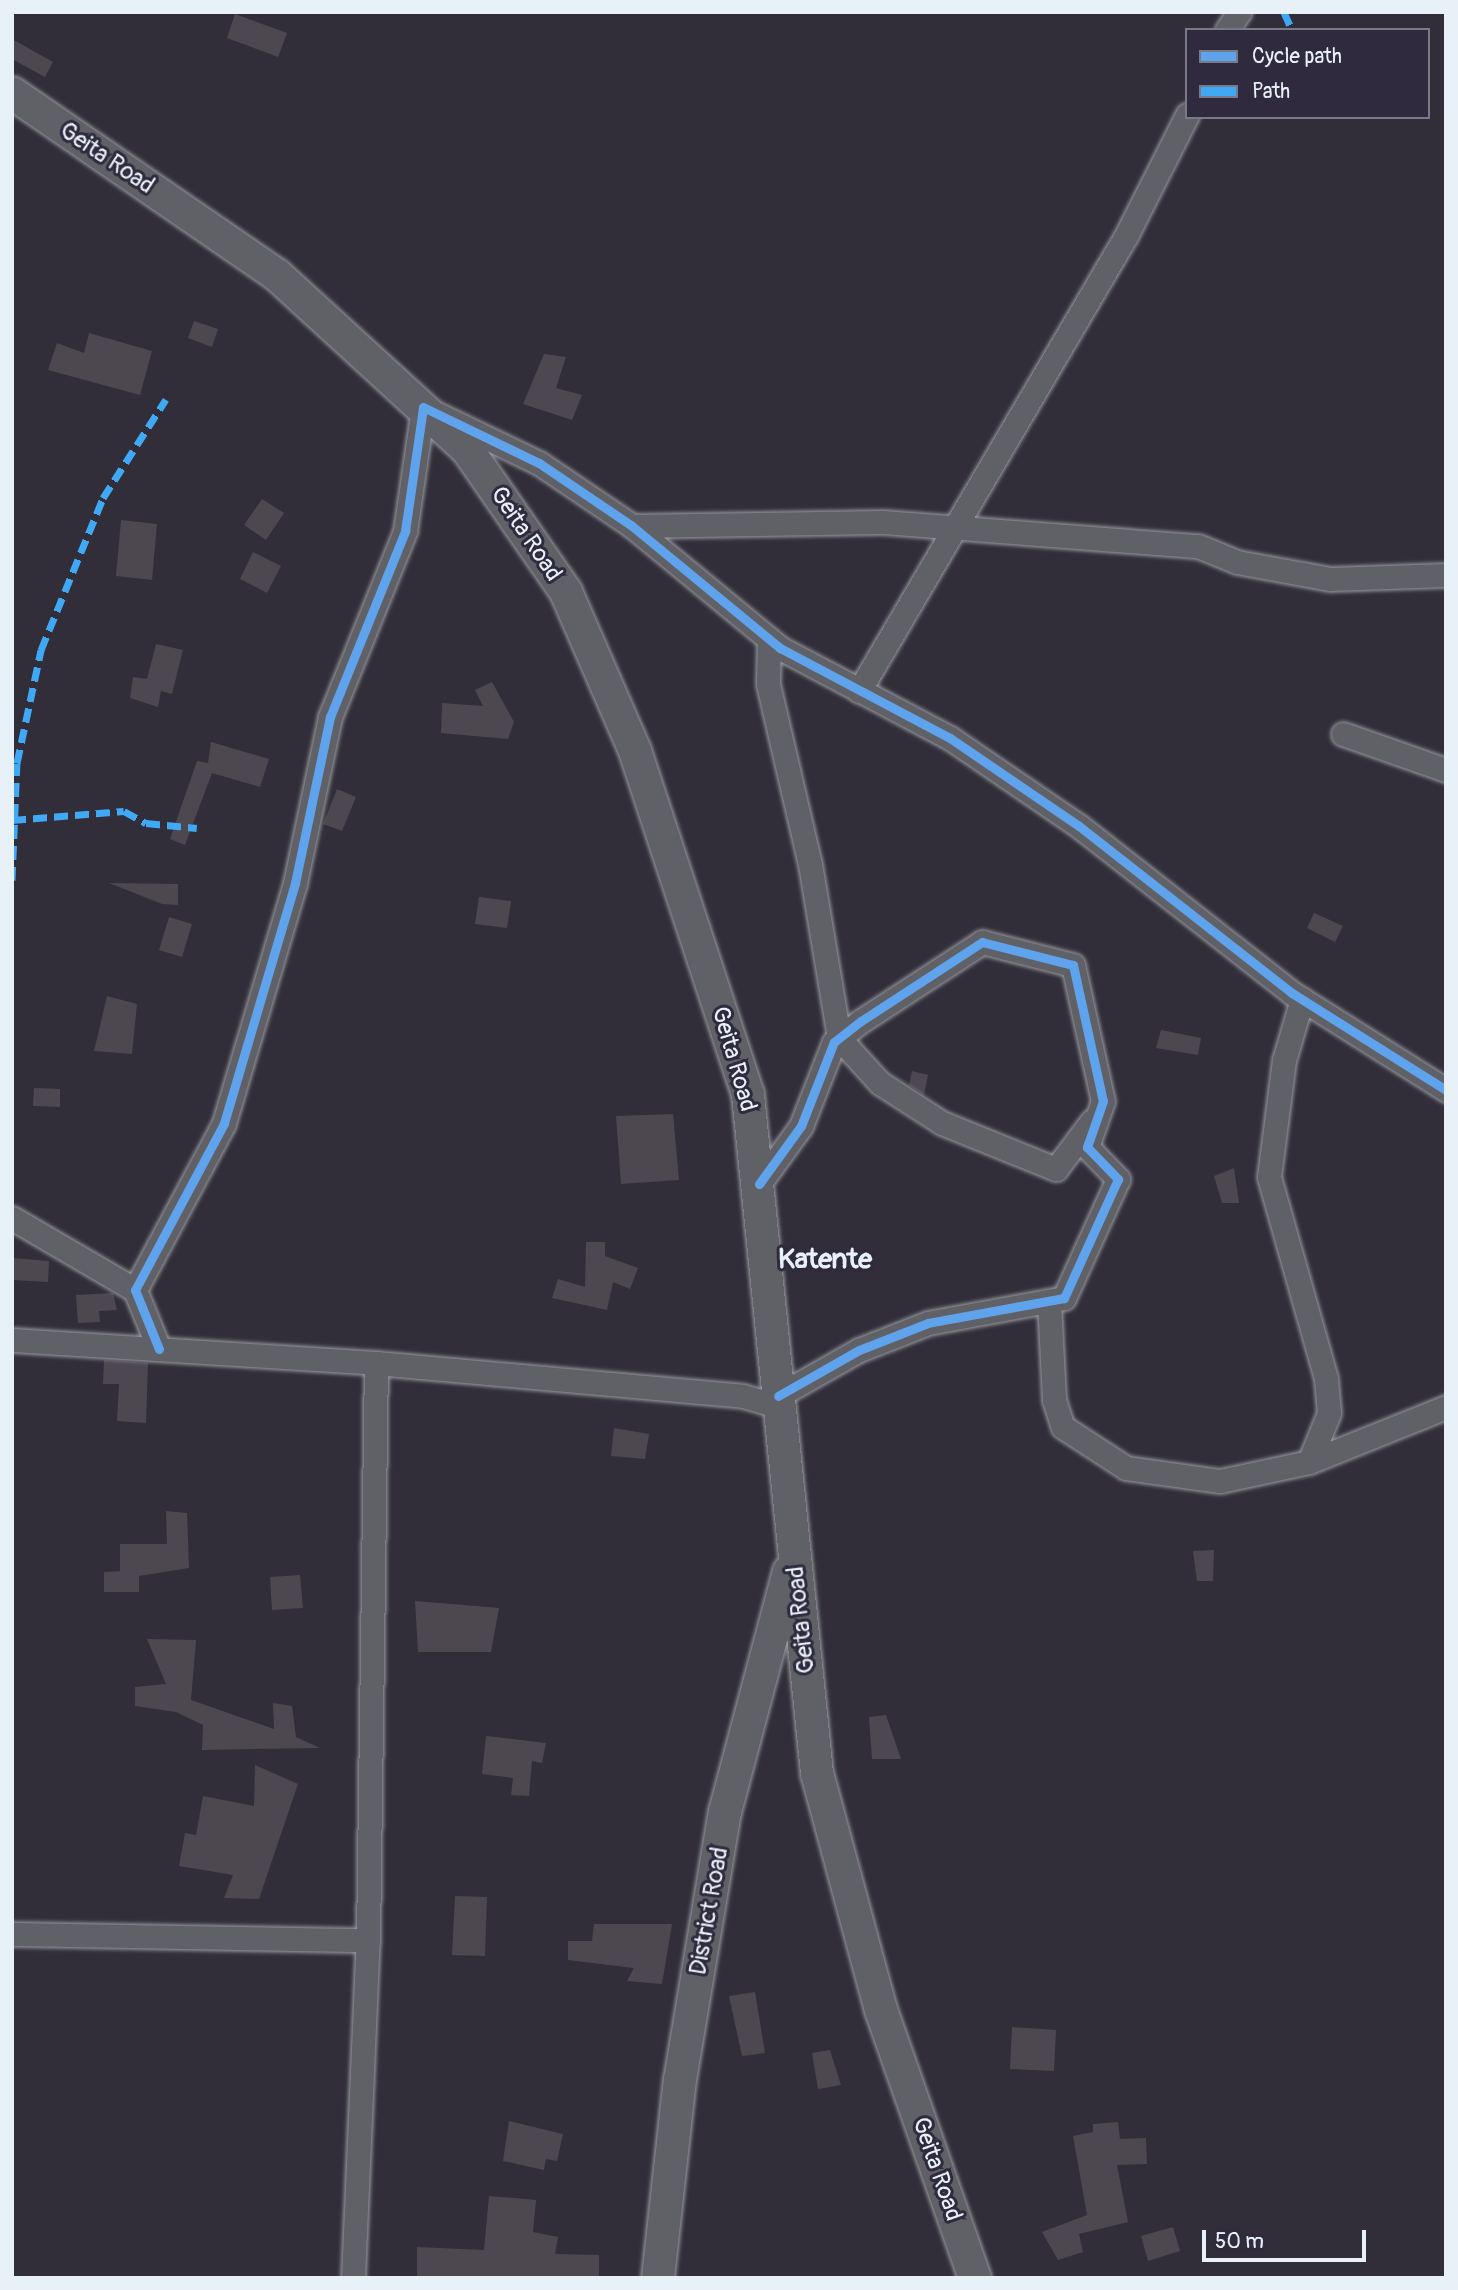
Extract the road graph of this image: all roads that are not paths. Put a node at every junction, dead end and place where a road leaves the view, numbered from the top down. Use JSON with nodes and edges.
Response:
{"nodes":[{"id":1,"x":1238,"y":12,"type":"edge"},
{"id":2,"x":1228,"y":28,"type":"edge"},
{"id":3,"x":12,"y":93,"type":"edge"},
{"id":4,"x":1185,"y":119,"type":"edge"},
{"id":5,"x":423,"y":407,"type":"junction"},
{"id":6,"x":632,"y":526,"type":"junction"},
{"id":7,"x":950,"y":529,"type":"junction"},
{"id":8,"x":1446,"y":575,"type":"edge"},
{"id":9,"x":769,"y":639,"type":"junction"},
{"id":10,"x":859,"y":691,"type":"junction"},
{"id":11,"x":1343,"y":734,"type":"dead end"},
{"id":12,"x":1446,"y":770,"type":"edge"},
{"id":13,"x":1302,"y":999,"type":"junction"},
{"id":14,"x":839,"y":1038,"type":"junction"},
{"id":15,"x":1446,"y":1090,"type":"edge"},
{"id":16,"x":1094,"y":1118,"type":"junction"},
{"id":17,"x":759,"y":1184,"type":"junction"},
{"id":18,"x":12,"y":1218,"type":"edge"},
{"id":19,"x":135,"y":1290,"type":"junction"},
{"id":20,"x":1049,"y":1301,"type":"junction"},
{"id":21,"x":12,"y":1340,"type":"edge"},
{"id":22,"x":159,"y":1349,"type":"junction"},
{"id":23,"x":376,"y":1363,"type":"junction"},
{"id":24,"x":779,"y":1401,"type":"junction"},
{"id":25,"x":1446,"y":1407,"type":"edge"},
{"id":26,"x":1309,"y":1461,"type":"junction"},
{"id":27,"x":794,"y":1551,"type":"junction"},
{"id":28,"x":12,"y":1934,"type":"edge"},
{"id":29,"x":368,"y":1940,"type":"junction"},
{"id":30,"x":353,"y":2278,"type":"edge"},
{"id":31,"x":658,"y":2278,"type":"edge"},
{"id":32,"x":975,"y":2278,"type":"edge"}],
"edges":[{"from":1,"to":2,"type":"street"},
{"from":3,"to":5,"type":"main road","name":"Geita Road"},
{"from":4,"to":7,"type":"street"},
{"from":5,"to":6,"type":"street"},
{"from":5,"to":17,"type":"main road","name":"Geita Road"},
{"from":5,"to":19,"type":"street"},
{"from":6,"to":7,"type":"street"},
{"from":6,"to":9,"type":"street"},
{"from":7,"to":8,"type":"street"},
{"from":7,"to":10,"type":"street"},
{"from":9,"to":10,"type":"street"},
{"from":9,"to":14,"type":"street"},
{"from":10,"to":13,"type":"street"},
{"from":11,"to":12,"type":"street"},
{"from":13,"to":15,"type":"street"},
{"from":13,"to":26,"type":"street"},
{"from":14,"to":16,"type":"street"},
{"from":14,"to":16,"type":"street"},
{"from":14,"to":17,"type":"street"},
{"from":16,"to":20,"type":"street"},
{"from":17,"to":24,"type":"main road","name":"Geita Road"},
{"from":18,"to":19,"type":"street"},
{"from":19,"to":22,"type":"street"},
{"from":20,"to":24,"type":"street"},
{"from":20,"to":26,"type":"street"},
{"from":21,"to":22,"type":"street"},
{"from":22,"to":23,"type":"street"},
{"from":23,"to":24,"type":"street"},
{"from":23,"to":29,"type":"street"},
{"from":24,"to":27,"type":"main road","name":"Geita Road"},
{"from":25,"to":26,"type":"street"},
{"from":27,"to":31,"type":"main road","name":"District Road"},
{"from":27,"to":32,"type":"main road","name":"Geita Road"},
{"from":28,"to":29,"type":"street"},
{"from":29,"to":30,"type":"street"}]}
